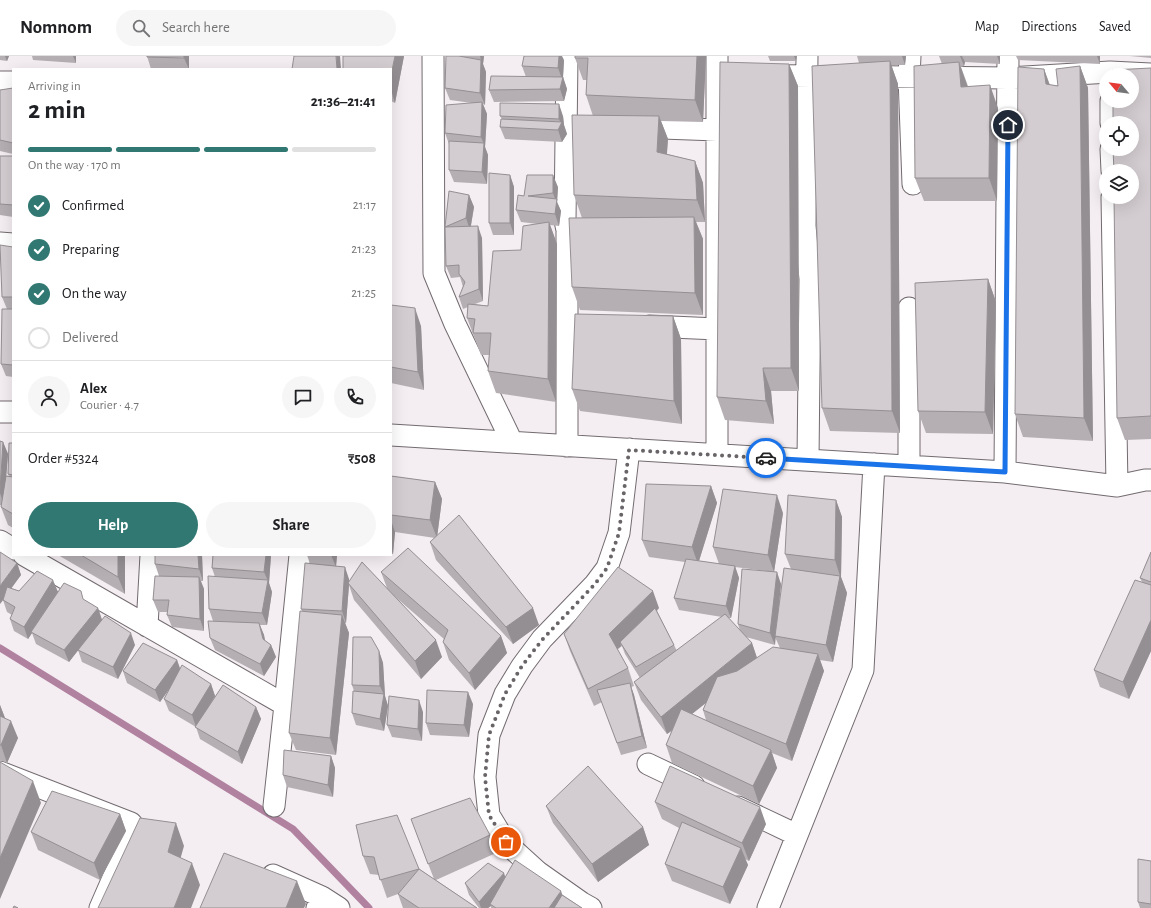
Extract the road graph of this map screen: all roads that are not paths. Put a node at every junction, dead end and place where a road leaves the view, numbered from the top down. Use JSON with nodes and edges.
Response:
{"nodes":[{"id":1,"x":433,"y":56,"type":"edge"},
{"id":2,"x":567,"y":56,"type":"edge"},
{"id":3,"x":910,"y":56,"type":"edge"},
{"id":4,"x":1008,"y":56,"type":"edge"},
{"id":5,"x":717,"y":66,"type":"edge"},
{"id":6,"x":807,"y":66,"type":"edge"},
{"id":7,"x":1099,"y":69,"type":"edge"},
{"id":8,"x":1139,"y":72,"type":"edge"},
{"id":9,"x":1151,"y":74,"type":"edge"},
{"id":10,"x":909,"y":77,"type":"junction"},
{"id":11,"x":1009,"y":78,"type":"junction"},
{"id":12,"x":0,"y":82,"type":"edge"},
{"id":13,"x":12,"y":82,"type":"edge"},
{"id":14,"x":614,"y":127,"type":"edge"},
{"id":15,"x":717,"y":130,"type":"junction"},
{"id":16,"x":913,"y":184,"type":"edge"},
{"id":17,"x":1112,"y":204,"type":"edge"},
{"id":18,"x":0,"y":243,"type":"edge"},
{"id":19,"x":12,"y":244,"type":"edge"},
{"id":20,"x":909,"y":308,"type":"dead end"},
{"id":21,"x":630,"y":325,"type":"edge"},
{"id":22,"x":717,"y":329,"type":"junction"},
{"id":23,"x":0,"y":412,"type":"edge"},
{"id":24,"x":12,"y":412,"type":"edge"},
{"id":25,"x":392,"y":435,"type":"edge"},
{"id":26,"x":512,"y":442,"type":"junction"},
{"id":27,"x":567,"y":446,"type":"junction"},
{"id":28,"x":629,"y":450,"type":"junction"},
{"id":29,"x":717,"y":454,"type":"junction"},
{"id":30,"x":808,"y":460,"type":"junction"},
{"id":31,"x":874,"y":464,"type":"junction"},
{"id":32,"x":909,"y":466,"type":"junction"},
{"id":33,"x":1005,"y":472,"type":"junction"},
{"id":34,"x":1151,"y":480,"type":"edge"},
{"id":35,"x":1118,"y":486,"type":"junction"},
{"id":36,"x":0,"y":541,"type":"edge"},
{"id":37,"x":12,"y":548,"type":"edge"},
{"id":38,"x":26,"y":556,"type":"edge"},
{"id":39,"x":151,"y":556,"type":"edge"},
{"id":40,"x":300,"y":556,"type":"edge"},
{"id":41,"x":147,"y":626,"type":"junction"},
{"id":42,"x":285,"y":705,"type":"junction"},
{"id":43,"x":648,"y":764,"type":"dead end"},
{"id":44,"x":0,"y":772,"type":"edge"},
{"id":45,"x":274,"y":806,"type":"dead end"},
{"id":46,"x":797,"y":834,"type":"junction"},
{"id":47,"x":253,"y":866,"type":"edge"},
{"id":48,"x":320,"y":902,"type":"edge"},
{"id":49,"x":100,"y":908,"type":"edge"},
{"id":50,"x":339,"y":908,"type":"edge"},
{"id":51,"x":592,"y":908,"type":"edge"},
{"id":52,"x":768,"y":908,"type":"edge"}],
"edges":[{"from":1,"to":26,"type":"street"},
{"from":2,"to":27,"type":"street"},
{"from":3,"to":10,"type":"street"},
{"from":4,"to":11,"type":"street"},
{"from":5,"to":6,"type":"street"},
{"from":5,"to":15,"type":"street"},
{"from":6,"to":10,"type":"street"},
{"from":6,"to":30,"type":"street"},
{"from":7,"to":11,"type":"street"},
{"from":8,"to":9,"type":"street"},
{"from":10,"to":11,"type":"street"},
{"from":10,"to":16,"type":"street"},
{"from":11,"to":33,"type":"street"},
{"from":12,"to":13,"type":"street"},
{"from":14,"to":15,"type":"street"},
{"from":15,"to":22,"type":"street"},
{"from":17,"to":35,"type":"street"},
{"from":18,"to":19,"type":"street"},
{"from":20,"to":32,"type":"street"},
{"from":21,"to":22,"type":"street"},
{"from":22,"to":29,"type":"street"},
{"from":23,"to":24,"type":"street"},
{"from":25,"to":26,"type":"street"},
{"from":26,"to":27,"type":"street"},
{"from":27,"to":28,"type":"street"},
{"from":28,"to":29,"type":"street"},
{"from":28,"to":51,"type":"street"},
{"from":29,"to":30,"type":"street"},
{"from":30,"to":31,"type":"street"},
{"from":31,"to":32,"type":"street"},
{"from":31,"to":46,"type":"street"},
{"from":32,"to":33,"type":"street"},
{"from":33,"to":35,"type":"street"},
{"from":34,"to":35,"type":"street"},
{"from":36,"to":37,"type":"street"},
{"from":38,"to":41,"type":"street"},
{"from":39,"to":41,"type":"street"},
{"from":40,"to":42,"type":"street"},
{"from":41,"to":42,"type":"street"},
{"from":42,"to":45,"type":"street"},
{"from":43,"to":46,"type":"street"},
{"from":44,"to":49,"type":"street"},
{"from":46,"to":52,"type":"street"},
{"from":47,"to":48,"type":"street"},
{"from":48,"to":50,"type":"street"}]}
